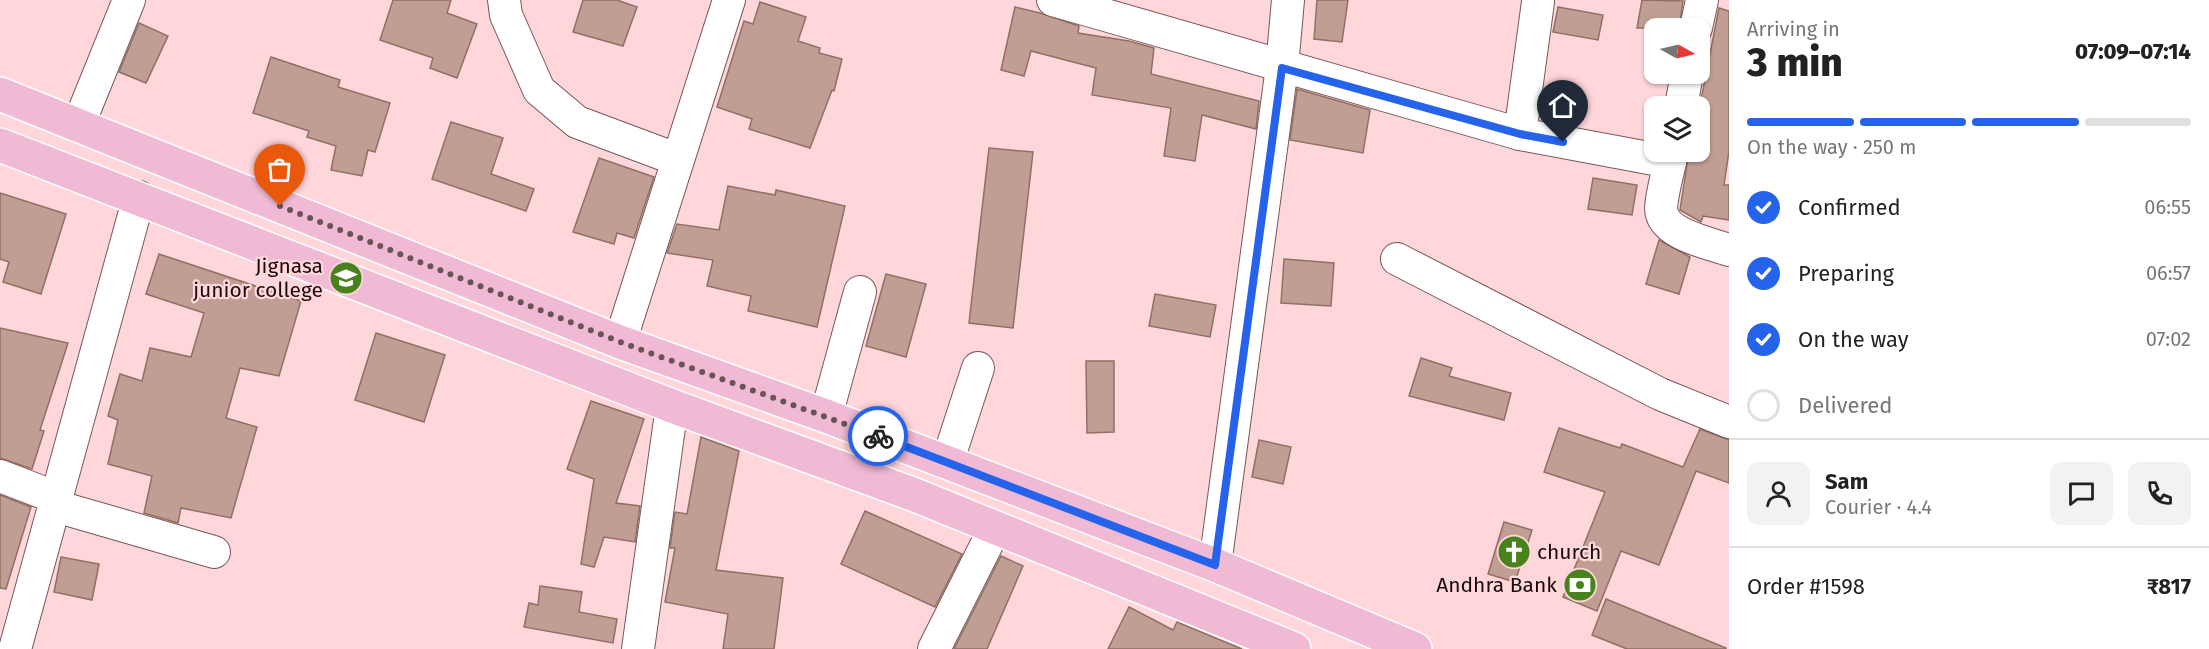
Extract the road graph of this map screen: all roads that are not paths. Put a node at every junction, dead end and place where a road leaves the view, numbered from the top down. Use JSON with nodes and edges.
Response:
{"nodes":[{"id":1,"x":129,"y":0,"type":"edge"},
{"id":2,"x":504,"y":0,"type":"edge"},
{"id":3,"x":729,"y":0,"type":"edge"},
{"id":4,"x":1053,"y":0,"type":"edge"},
{"id":5,"x":1288,"y":0,"type":"edge"},
{"id":6,"x":1702,"y":0,"type":"edge"},
{"id":7,"x":1535,"y":1,"type":"edge"},
{"id":8,"x":1698,"y":18,"type":"edge"},
{"id":9,"x":1282,"y":68,"type":"junction"},
{"id":10,"x":0,"y":94,"type":"edge"},
{"id":11,"x":78,"y":126,"type":"junction"},
{"id":12,"x":1520,"y":134,"type":"junction"},
{"id":13,"x":0,"y":145,"type":"edge"},
{"id":14,"x":1644,"y":153,"type":"edge"},
{"id":15,"x":676,"y":159,"type":"junction"},
{"id":16,"x":1670,"y":162,"type":"edge"},
{"id":17,"x":139,"y":197,"type":"junction"},
{"id":18,"x":363,"y":240,"type":"junction"},
{"id":19,"x":1729,"y":250,"type":"edge"},
{"id":20,"x":1397,"y":259,"type":"dead end"},
{"id":21,"x":346,"y":278,"type":"junction"},
{"id":22,"x":860,"y":292,"type":"dead end"},
{"id":23,"x":620,"y":342,"type":"junction"},
{"id":24,"x":978,"y":368,"type":"dead end"},
{"id":25,"x":672,"y":406,"type":"junction"},
{"id":26,"x":826,"y":416,"type":"junction"},
{"id":27,"x":1729,"y":422,"type":"edge"},
{"id":28,"x":947,"y":462,"type":"junction"},
{"id":29,"x":0,"y":476,"type":"edge"},
{"id":30,"x":56,"y":502,"type":"junction"},
{"id":31,"x":994,"y":528,"type":"junction"},
{"id":32,"x":214,"y":552,"type":"dead end"},
{"id":33,"x":1215,"y":565,"type":"junction"},
{"id":34,"x":644,"y":648,"type":"edge"},
{"id":35,"x":15,"y":649,"type":"edge"},
{"id":36,"x":934,"y":649,"type":"edge"},
{"id":37,"x":1294,"y":649,"type":"edge"},
{"id":38,"x":1415,"y":649,"type":"edge"}],
"edges":[{"from":1,"to":11,"type":"street"},
{"from":2,"to":15,"type":"street"},
{"from":3,"to":15,"type":"street"},
{"from":4,"to":9,"type":"street"},
{"from":5,"to":9,"type":"street"},
{"from":6,"to":8,"type":"street"},
{"from":7,"to":12,"type":"street"},
{"from":9,"to":12,"type":"street"},
{"from":9,"to":33,"type":"street"},
{"from":10,"to":11,"type":"highway"},
{"from":11,"to":18,"type":"highway"},
{"from":12,"to":14,"type":"street"},
{"from":13,"to":17,"type":"highway"},
{"from":15,"to":23,"type":"street"},
{"from":16,"to":19,"type":"street"},
{"from":17,"to":21,"type":"highway"},
{"from":17,"to":30,"type":"street"},
{"from":18,"to":21,"type":"highway"},
{"from":18,"to":23,"type":"highway"},
{"from":20,"to":27,"type":"street"},
{"from":21,"to":25,"type":"highway"},
{"from":22,"to":26,"type":"street"},
{"from":23,"to":26,"type":"highway"},
{"from":24,"to":28,"type":"street"},
{"from":25,"to":31,"type":"highway"},
{"from":25,"to":34,"type":"street"},
{"from":26,"to":28,"type":"highway"},
{"from":28,"to":33,"type":"highway"},
{"from":29,"to":30,"type":"street"},
{"from":30,"to":32,"type":"street"},
{"from":30,"to":35,"type":"street"},
{"from":31,"to":36,"type":"street"},
{"from":31,"to":37,"type":"highway"},
{"from":33,"to":38,"type":"highway"}]}
